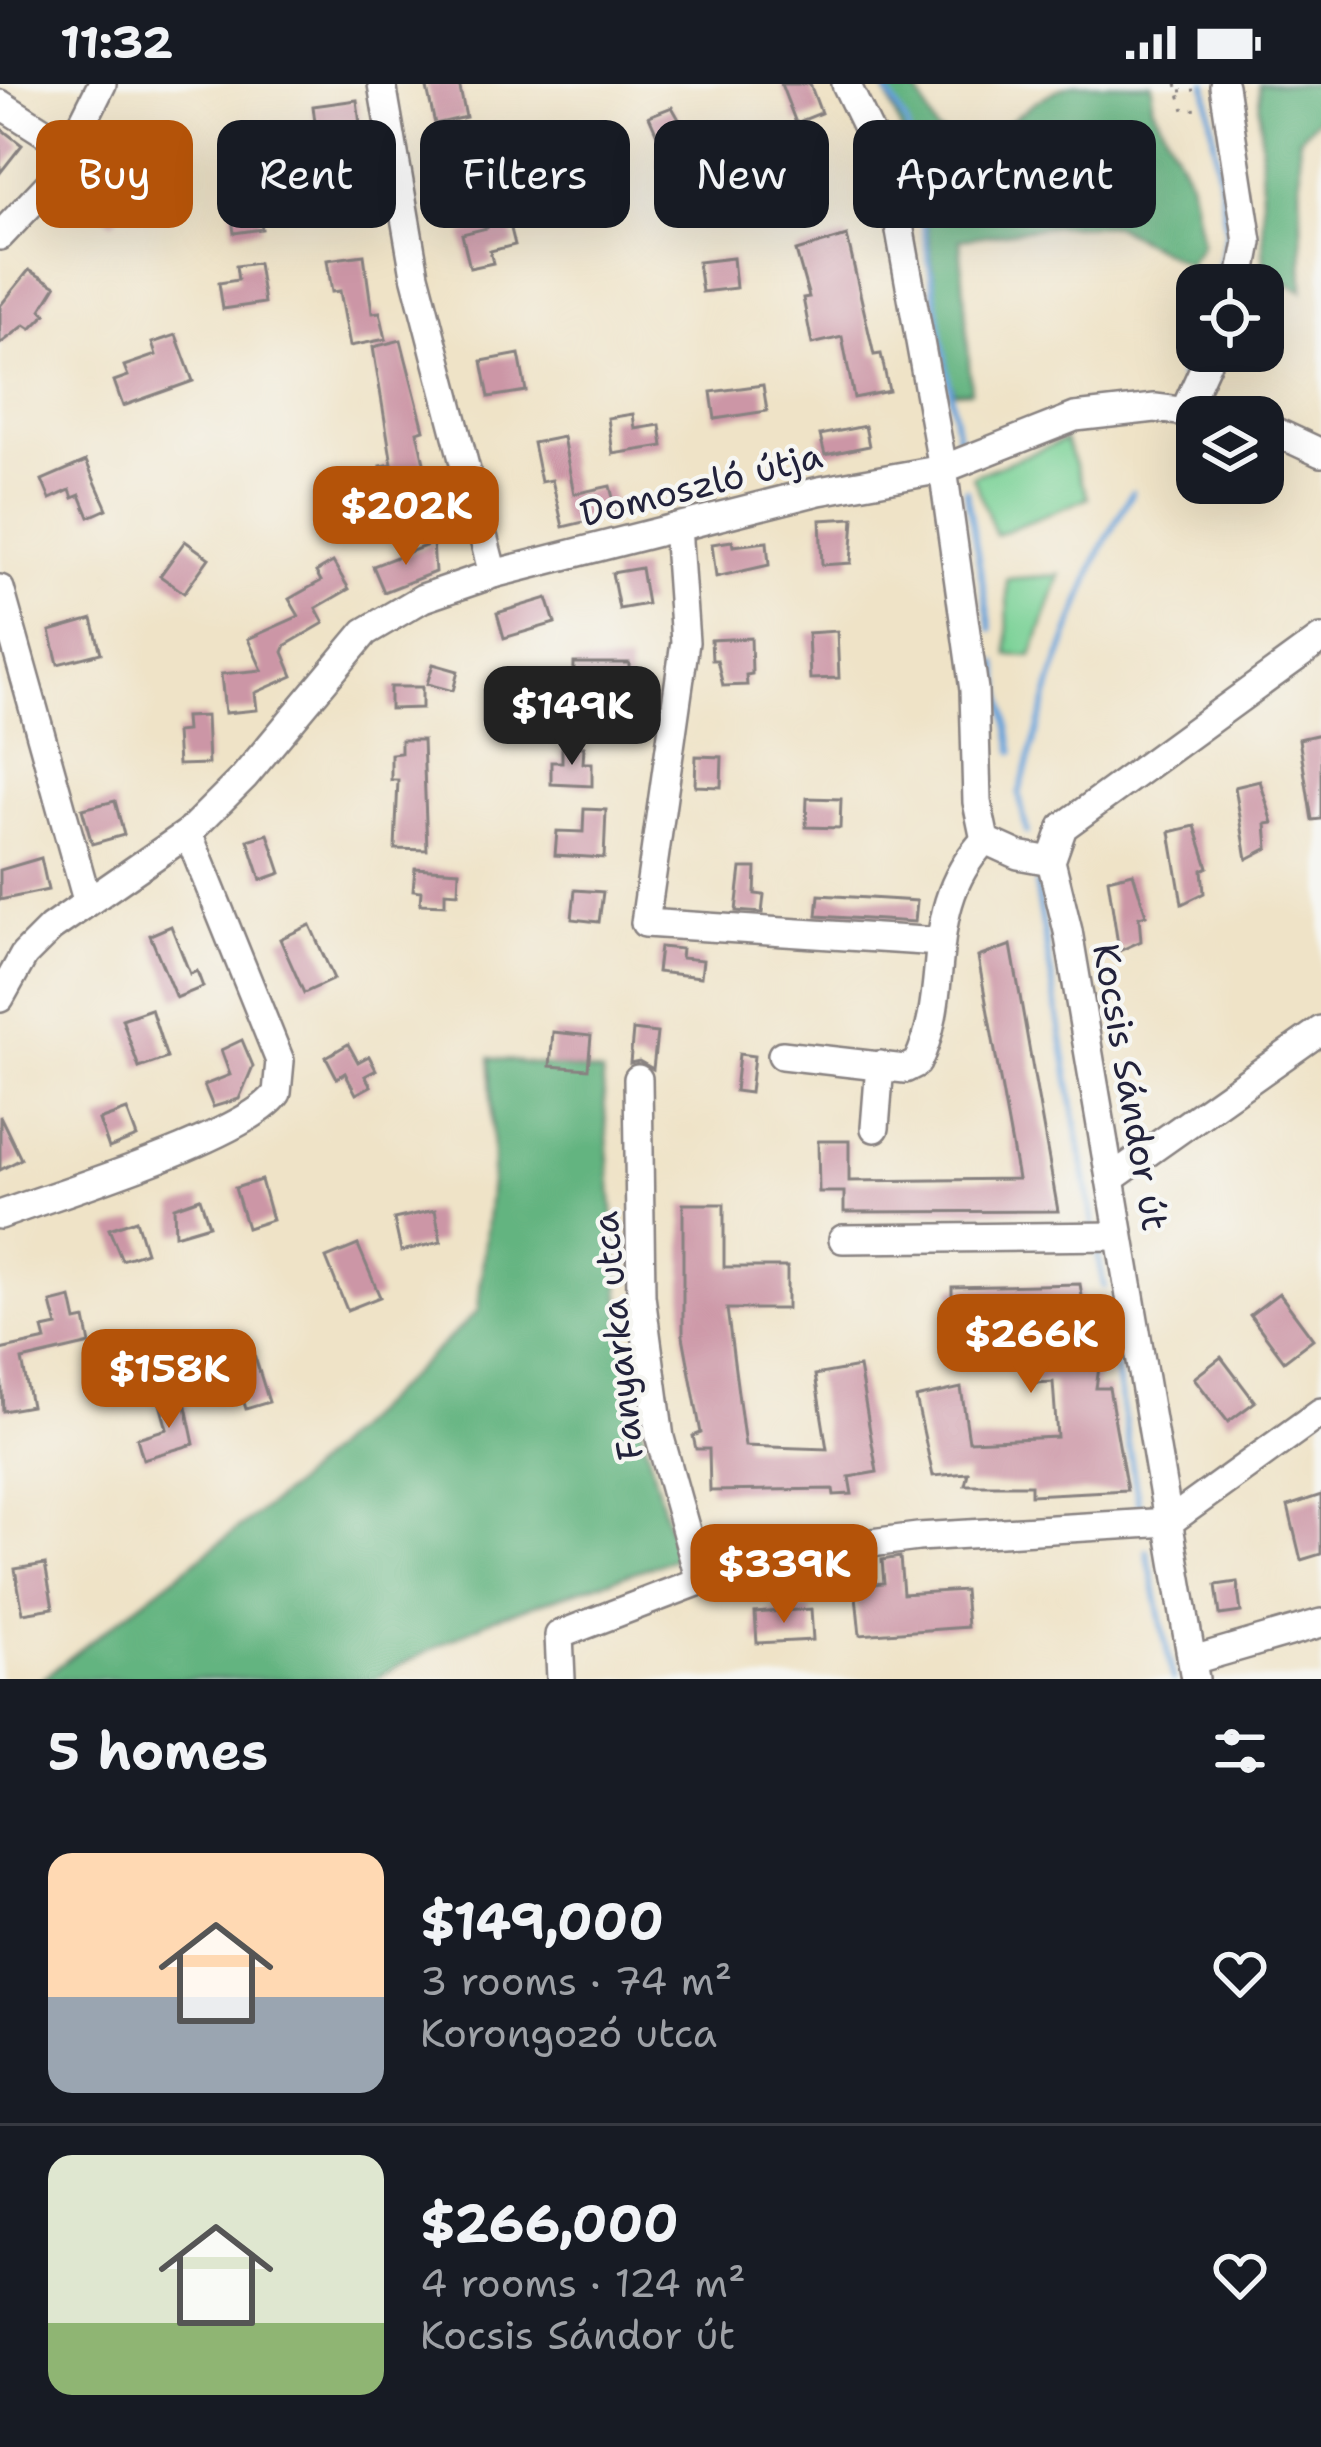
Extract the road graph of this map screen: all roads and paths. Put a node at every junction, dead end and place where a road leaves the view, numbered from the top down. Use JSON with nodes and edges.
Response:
{"nodes":[{"id":1,"x":103,"y":84,"type":"edge"},
{"id":2,"x":382,"y":84,"type":"edge"},
{"id":3,"x":846,"y":84,"type":"edge"},
{"id":4,"x":1176,"y":84,"type":"edge"},
{"id":5,"x":1224,"y":86,"type":"edge"},
{"id":6,"x":1194,"y":90,"type":"dead end"},
{"id":7,"x":1178,"y":92,"type":"junction"},
{"id":8,"x":0,"y":104,"type":"edge"},
{"id":9,"x":1199,"y":109,"type":"dead end"},
{"id":10,"x":85,"y":120,"type":"edge"},
{"id":11,"x":36,"y":127,"type":"edge"},
{"id":12,"x":36,"y":203,"type":"edge"},
{"id":13,"x":0,"y":236,"type":"edge"},
{"id":14,"x":1244,"y":264,"type":"edge"},
{"id":15,"x":1176,"y":410,"type":"edge"},
{"id":16,"x":1284,"y":436,"type":"edge"},
{"id":17,"x":1321,"y":453,"type":"edge"},
{"id":18,"x":943,"y":469,"type":"junction"},
{"id":19,"x":677,"y":526,"type":"junction"},
{"id":20,"x":493,"y":574,"type":"junction"},
{"id":21,"x":0,"y":589,"type":"edge"},
{"id":22,"x":1321,"y":638,"type":"edge"},
{"id":23,"x":188,"y":833,"type":"junction"},
{"id":24,"x":985,"y":840,"type":"junction"},
{"id":25,"x":1051,"y":861,"type":"junction"},
{"id":26,"x":87,"y":900,"type":"junction"},
{"id":27,"x":940,"y":942,"type":"junction"},
{"id":28,"x":0,"y":998,"type":"edge"},
{"id":29,"x":1321,"y":1030,"type":"edge"},
{"id":30,"x":782,"y":1055,"type":"dead end"},
{"id":31,"x":880,"y":1065,"type":"junction"},
{"id":32,"x":638,"y":1079,"type":"dead end"},
{"id":33,"x":875,"y":1128,"type":"dead end"},
{"id":34,"x":1110,"y":1179,"type":"junction"},
{"id":35,"x":0,"y":1215,"type":"edge"},
{"id":36,"x":1104,"y":1236,"type":"junction"},
{"id":37,"x":842,"y":1239,"type":"dead end"},
{"id":38,"x":1321,"y":1412,"type":"edge"},
{"id":39,"x":1169,"y":1522,"type":"junction"},
{"id":40,"x":700,"y":1581,"type":"junction"},
{"id":41,"x":1321,"y":1623,"type":"edge"},
{"id":42,"x":1194,"y":1670,"type":"edge"},
{"id":43,"x":561,"y":1679,"type":"edge"}],
"edges":[{"from":1,"to":10,"type":"street"},
{"from":2,"to":20,"type":"street"},
{"from":3,"to":18,"type":"street"},
{"from":4,"to":7,"type":"path"},
{"from":5,"to":14,"type":"street"},
{"from":6,"to":7,"type":"path"},
{"from":7,"to":9,"type":"path"},
{"from":8,"to":11,"type":"street"},
{"from":12,"to":13,"type":"street"},
{"from":15,"to":18,"type":"street","name":"Domoszló útja"},
{"from":16,"to":17,"type":"street"},
{"from":18,"to":19,"type":"street","name":"Domoszló útja"},
{"from":18,"to":24,"type":"street"},
{"from":19,"to":20,"type":"street","name":"Domoszló útja"},
{"from":19,"to":27,"type":"street"},
{"from":20,"to":23,"type":"street","name":"Domoszló útja"},
{"from":21,"to":26,"type":"street"},
{"from":22,"to":25,"type":"street"},
{"from":23,"to":26,"type":"street","name":"Domoszló útja"},
{"from":23,"to":35,"type":"street"},
{"from":24,"to":25,"type":"street"},
{"from":24,"to":27,"type":"street"},
{"from":25,"to":34,"type":"street","name":"Kocsis Sándor út"},
{"from":26,"to":28,"type":"street","name":"Domoszló útja"},
{"from":27,"to":31,"type":"street"},
{"from":29,"to":34,"type":"street"},
{"from":30,"to":31,"type":"street"},
{"from":31,"to":33,"type":"street"},
{"from":32,"to":40,"type":"street","name":"Fanyarka utca"},
{"from":34,"to":36,"type":"street","name":"Kocsis Sándor út"},
{"from":36,"to":37,"type":"street"},
{"from":36,"to":39,"type":"street","name":"Kocsis Sándor út"},
{"from":38,"to":39,"type":"street"},
{"from":39,"to":40,"type":"street"},
{"from":39,"to":42,"type":"street","name":"Kocsis Sándor út"},
{"from":40,"to":43,"type":"street"},
{"from":41,"to":42,"type":"street"}]}
